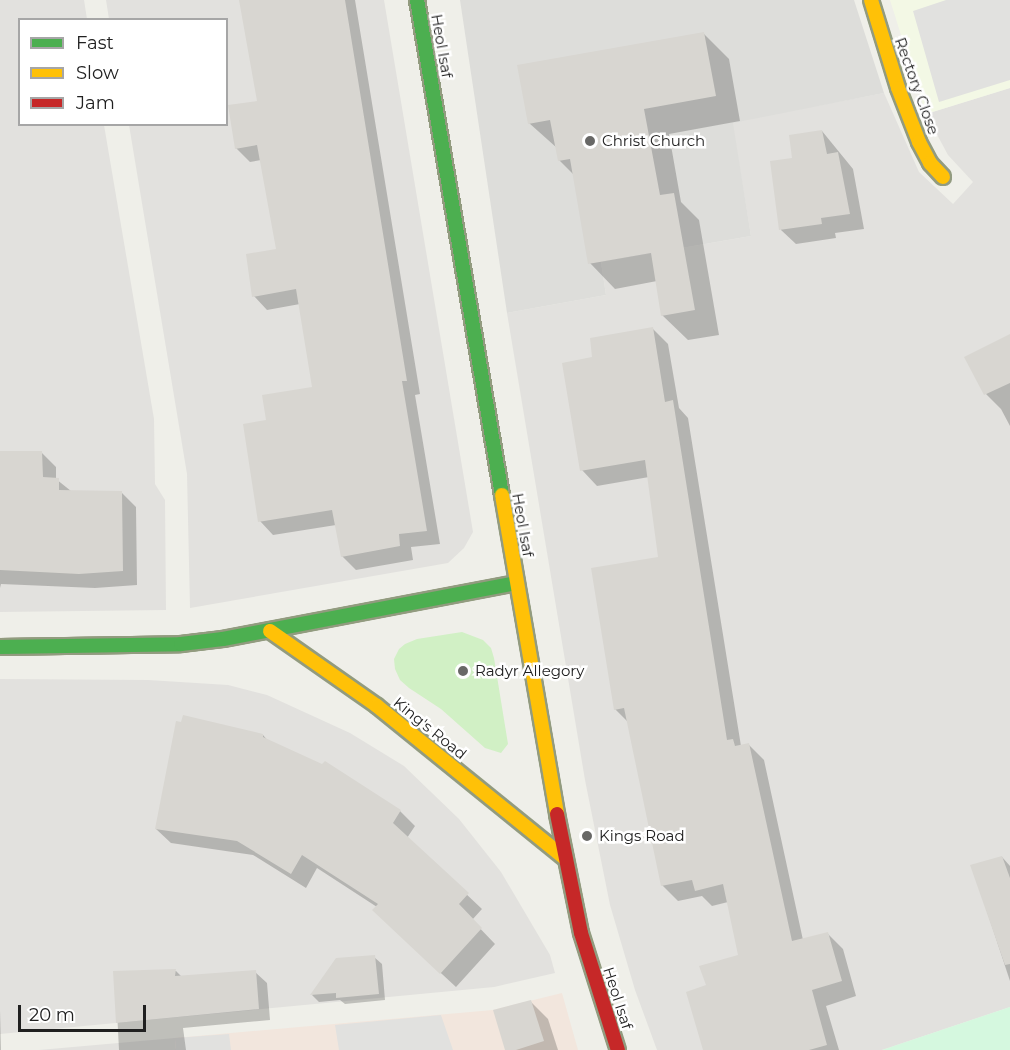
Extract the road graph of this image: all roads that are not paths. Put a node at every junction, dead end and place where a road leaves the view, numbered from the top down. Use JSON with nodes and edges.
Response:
{"nodes":[{"id":1,"x":417,"y":0,"type":"edge"},
{"id":2,"x":871,"y":0,"type":"edge"},
{"id":3,"x":943,"y":177,"type":"dead end"},
{"id":4,"x":516,"y":583,"type":"junction"},
{"id":5,"x":270,"y":631,"type":"junction"},
{"id":6,"x":0,"y":646,"type":"edge"},
{"id":7,"x":565,"y":858,"type":"junction"},
{"id":8,"x":618,"y":1050,"type":"edge"}],
"edges":[{"from":1,"to":4,"type":"street","name":"Heol Isaf"},
{"from":2,"to":3,"type":"street","name":"Rectory Close"},
{"from":4,"to":5,"type":"street"},
{"from":4,"to":7,"type":"street","name":"Heol Isaf"},
{"from":5,"to":6,"type":"street"},
{"from":5,"to":7,"type":"street","name":"King's Road"},
{"from":7,"to":8,"type":"street","name":"Heol Isaf"}]}
